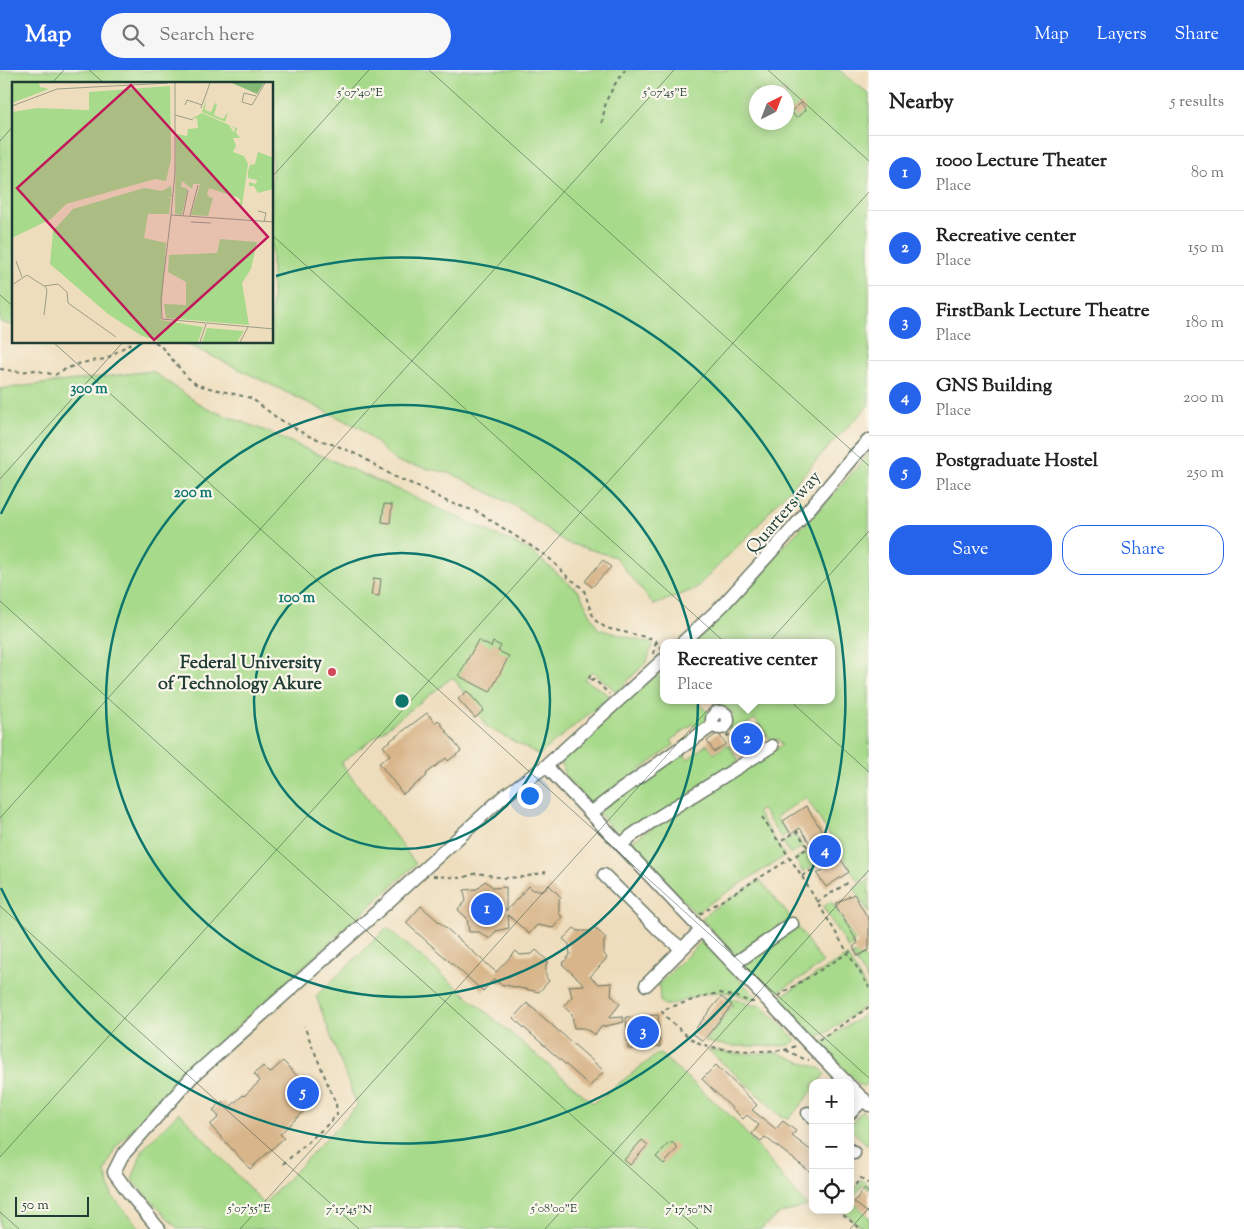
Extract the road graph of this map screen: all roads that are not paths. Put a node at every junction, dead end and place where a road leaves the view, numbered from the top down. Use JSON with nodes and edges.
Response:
{"nodes":[{"id":1,"x":869,"y":440,"type":"edge"},
{"id":2,"x":686,"y":639,"type":"edge"},
{"id":3,"x":658,"y":660,"type":"edge"},
{"id":4,"x":720,"y":717,"type":"road end"},
{"id":5,"x":772,"y":746,"type":"dead end"},
{"id":6,"x":546,"y":766,"type":"junction"},
{"id":7,"x":591,"y":813,"type":"junction"},
{"id":8,"x":621,"y":845,"type":"junction"},
{"id":9,"x":604,"y":875,"type":"dead end"},
{"id":10,"x":792,"y":924,"type":"dead end"},
{"id":11,"x":697,"y":925,"type":"junction"},
{"id":12,"x":682,"y":949,"type":"junction"},
{"id":13,"x":734,"y":964,"type":"junction"},
{"id":14,"x":646,"y":985,"type":"dead end"},
{"id":15,"x":844,"y":1079,"type":"edge"},
{"id":16,"x":854,"y":1090,"type":"edge"},
{"id":17,"x":866,"y":1102,"type":"edge"},
{"id":18,"x":854,"y":1110,"type":"edge"},
{"id":19,"x":159,"y":1229,"type":"edge"}],
"edges":[{"from":1,"to":2,"type":"street","name":"Quarters way"},
{"from":3,"to":6,"type":"street"},
{"from":4,"to":7,"type":"street"},
{"from":5,"to":8,"type":"street"},
{"from":6,"to":7,"type":"street"},
{"from":6,"to":19,"type":"street"},
{"from":7,"to":8,"type":"street"},
{"from":8,"to":11,"type":"street"},
{"from":9,"to":12,"type":"street"},
{"from":10,"to":13,"type":"street"},
{"from":11,"to":12,"type":"street"},
{"from":11,"to":13,"type":"street"},
{"from":12,"to":14,"type":"street"},
{"from":13,"to":15,"type":"street"},
{"from":16,"to":17,"type":"street"},
{"from":17,"to":18,"type":"street"}]}
